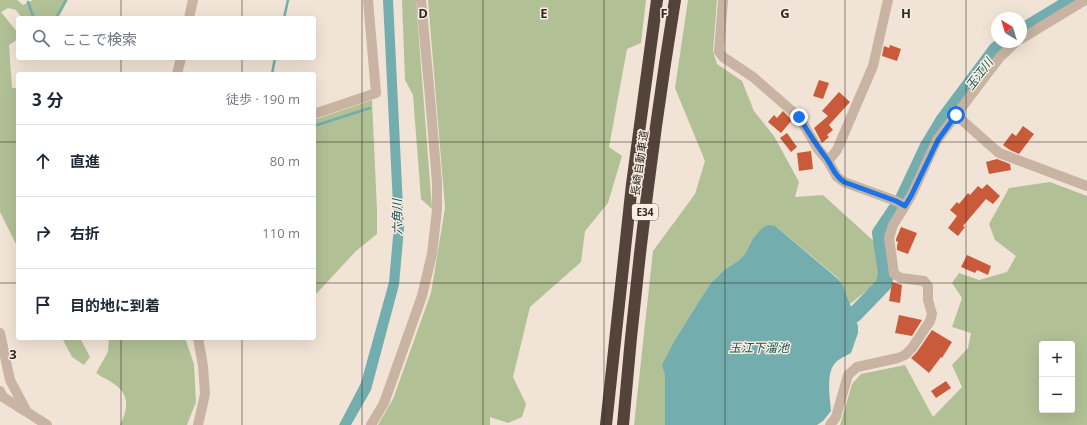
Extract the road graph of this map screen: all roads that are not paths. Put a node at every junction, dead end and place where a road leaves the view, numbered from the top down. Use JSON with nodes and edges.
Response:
{"nodes":[{"id":1,"x":193,"y":0,"type":"edge"},
{"id":2,"x":368,"y":0,"type":"edge"},
{"id":3,"x":421,"y":0,"type":"edge"},
{"id":4,"x":657,"y":0,"type":"edge"},
{"id":5,"x":675,"y":0,"type":"edge"},
{"id":6,"x":723,"y":0,"type":"edge"},
{"id":7,"x":888,"y":0,"type":"edge"},
{"id":8,"x":1085,"y":0,"type":"edge"},
{"id":9,"x":189,"y":16,"type":"edge"},
{"id":10,"x":1027,"y":35,"type":"edge"},
{"id":11,"x":1010,"y":48,"type":"edge"},
{"id":12,"x":180,"y":60,"type":"edge"},
{"id":13,"x":178,"y":72,"type":"edge"},
{"id":14,"x":316,"y":113,"type":"edge"},
{"id":15,"x":956,"y":115,"type":"junction"},
{"id":16,"x":828,"y":161,"type":"junction"},
{"id":17,"x":1087,"y":186,"type":"edge"},
{"id":18,"x":901,"y":203,"type":"junction"},
{"id":19,"x":0,"y":333,"type":"edge"},
{"id":20,"x":198,"y":340,"type":"edge"},
{"id":21,"x":0,"y":391,"type":"edge"},
{"id":22,"x":26,"y":412,"type":"junction"},
{"id":23,"x":47,"y":425,"type":"edge"},
{"id":24,"x":198,"y":425,"type":"edge"},
{"id":25,"x":371,"y":425,"type":"edge"},
{"id":26,"x":606,"y":425,"type":"edge"},
{"id":27,"x":623,"y":425,"type":"edge"},
{"id":28,"x":830,"y":425,"type":"edge"}],
"edges":[{"from":1,"to":9,"type":"street"},
{"from":2,"to":14,"type":"street"},
{"from":3,"to":25,"type":"street"},
{"from":4,"to":26,"type":"highway","name":"長崎自動車道","number":"E34"},
{"from":5,"to":27,"type":"highway","name":"長崎自動車道","number":"E34"},
{"from":6,"to":16,"type":"street"},
{"from":7,"to":16,"type":"street"},
{"from":8,"to":10,"type":"street"},
{"from":11,"to":15,"type":"street"},
{"from":12,"to":13,"type":"street"},
{"from":15,"to":17,"type":"street"},
{"from":15,"to":18,"type":"street"},
{"from":16,"to":18,"type":"street"},
{"from":18,"to":28,"type":"street"},
{"from":19,"to":22,"type":"street"},
{"from":20,"to":24,"type":"street"},
{"from":21,"to":22,"type":"street"},
{"from":22,"to":23,"type":"street"}]}
